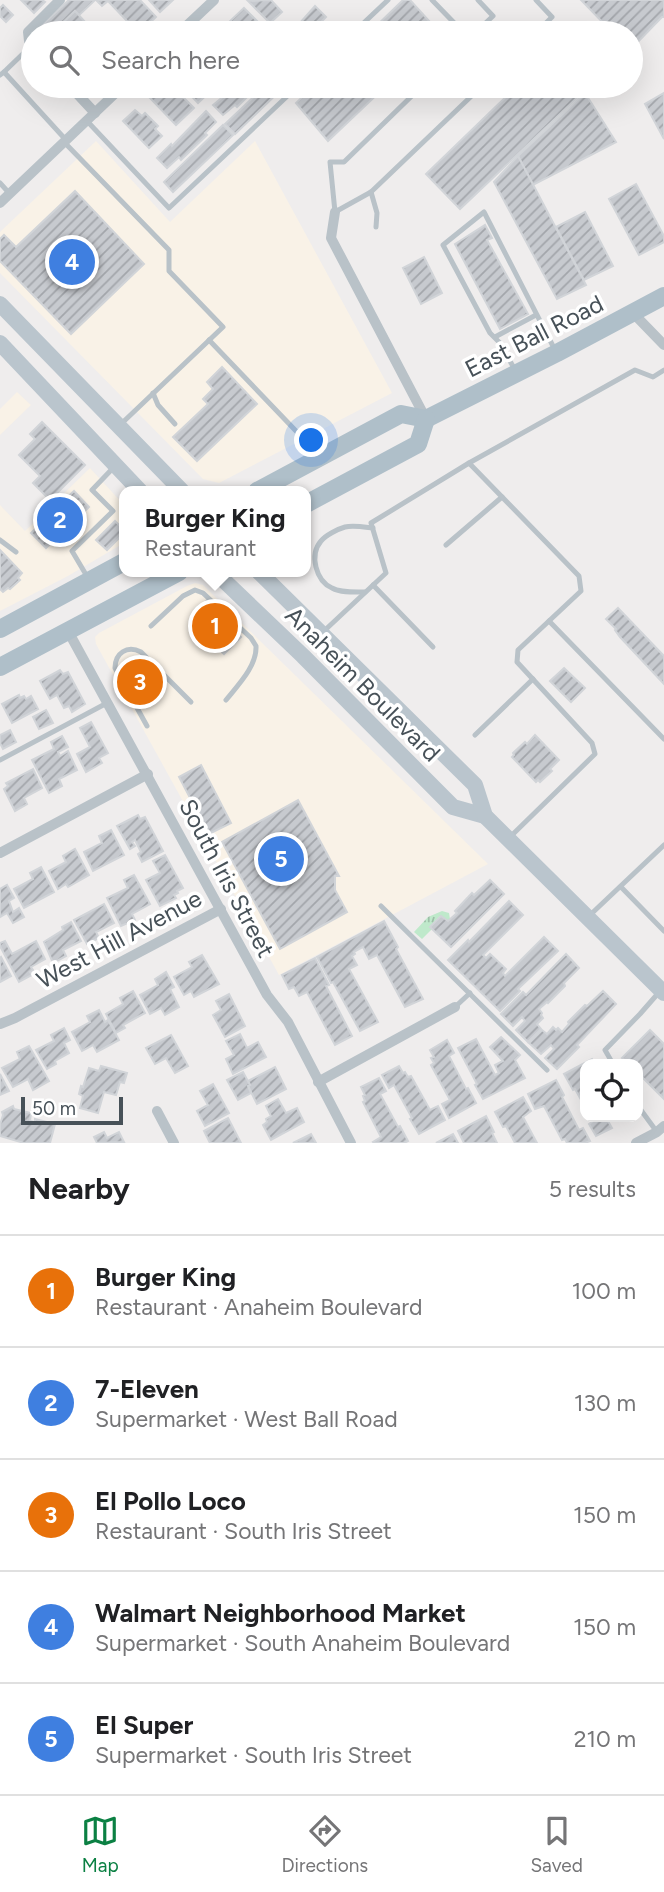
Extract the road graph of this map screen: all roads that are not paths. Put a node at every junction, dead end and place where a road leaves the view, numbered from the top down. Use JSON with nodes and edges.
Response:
{"nodes":[{"id":1,"x":61,"y":0,"type":"edge"},
{"id":2,"x":214,"y":0,"type":"edge"},
{"id":3,"x":388,"y":0,"type":"edge"},
{"id":4,"x":432,"y":0,"type":"edge"},
{"id":5,"x":478,"y":0,"type":"edge"},
{"id":6,"x":536,"y":0,"type":"edge"},
{"id":7,"x":39,"y":21,"type":"edge"},
{"id":8,"x":191,"y":21,"type":"edge"},
{"id":9,"x":366,"y":21,"type":"edge"},
{"id":10,"x":452,"y":21,"type":"edge"},
{"id":11,"x":488,"y":21,"type":"edge"},
{"id":12,"x":548,"y":21,"type":"edge"},
{"id":13,"x":21,"y":56,"type":"edge"},
{"id":14,"x":2,"y":74,"type":"edge"},
{"id":15,"x":21,"y":94,"type":"edge"},
{"id":16,"x":25,"y":98,"type":"edge"},
{"id":17,"x":78,"y":98,"type":"edge"},
{"id":18,"x":111,"y":98,"type":"edge"},
{"id":19,"x":285,"y":98,"type":"edge"},
{"id":20,"x":410,"y":98,"type":"edge"},
{"id":21,"x":469,"y":98,"type":"edge"},
{"id":22,"x":91,"y":117,"type":"junction"},
{"id":23,"x":65,"y":141,"type":"junction"},
{"id":24,"x":0,"y":183,"type":"edge"},
{"id":25,"x":371,"y":192,"type":"junction"},
{"id":26,"x":9,"y":194,"type":"junction"},
{"id":27,"x":0,"y":202,"type":"edge"},
{"id":28,"x":335,"y":212,"type":"junction"},
{"id":29,"x":376,"y":227,"type":"dead end"},
{"id":30,"x":664,"y":296,"type":"edge"},
{"id":31,"x":0,"y":304,"type":"edge"},
{"id":32,"x":633,"y":313,"type":"junction"},
{"id":33,"x":536,"y":315,"type":"junction"},
{"id":34,"x":495,"y":337,"type":"junction"},
{"id":35,"x":209,"y":340,"type":"junction"},
{"id":36,"x":0,"y":343,"type":"edge"},
{"id":37,"x":664,"y":345,"type":"edge"},
{"id":38,"x":557,"y":353,"type":"junction"},
{"id":39,"x":664,"y":370,"type":"edge"},
{"id":40,"x":517,"y":373,"type":"junction"},
{"id":41,"x":153,"y":393,"type":"junction"},
{"id":42,"x":426,"y":419,"type":"junction"},
{"id":43,"x":175,"y":424,"type":"dead end"},
{"id":44,"x":119,"y":426,"type":"junction"},
{"id":45,"x":321,"y":456,"type":"junction"},
{"id":46,"x":469,"y":463,"type":"junction"},
{"id":47,"x":115,"y":466,"type":"junction"},
{"id":48,"x":135,"y":486,"type":"edge"},
{"id":49,"x":177,"y":486,"type":"edge"},
{"id":50,"x":266,"y":486,"type":"edge"},
{"id":51,"x":502,"y":497,"type":"junction"},
{"id":52,"x":311,"y":501,"type":"edge"},
{"id":53,"x":373,"y":528,"type":"junction"},
{"id":54,"x":0,"y":540,"type":"edge"},
{"id":55,"x":446,"y":545,"type":"dead end"},
{"id":56,"x":16,"y":552,"type":"dead end"},
{"id":57,"x":119,"y":565,"type":"edge"},
{"id":58,"x":170,"y":577,"type":"edge"},
{"id":59,"x":220,"y":577,"type":"edge"},
{"id":60,"x":264,"y":577,"type":"edge"},
{"id":61,"x":89,"y":581,"type":"junction"},
{"id":62,"x":373,"y":584,"type":"junction"},
{"id":63,"x":365,"y":592,"type":"junction"},
{"id":64,"x":549,"y":621,"type":"junction"},
{"id":65,"x":151,"y":626,"type":"dead end"},
{"id":66,"x":0,"y":629,"type":"edge"},
{"id":67,"x":68,"y":631,"type":"junction"},
{"id":68,"x":321,"y":633,"type":"junction"},
{"id":69,"x":433,"y":647,"type":"dead end"},
{"id":70,"x":0,"y":667,"type":"edge"},
{"id":71,"x":533,"y":679,"type":"junction"},
{"id":72,"x":226,"y":700,"type":"dead end"},
{"id":73,"x":191,"y":702,"type":"dead end"},
{"id":74,"x":107,"y":703,"type":"junction"},
{"id":75,"x":147,"y":726,"type":"dead end"},
{"id":76,"x":475,"y":736,"type":"dead end"},
{"id":77,"x":664,"y":739,"type":"edge"},
{"id":78,"x":0,"y":760,"type":"edge"},
{"id":79,"x":148,"y":774,"type":"junction"},
{"id":80,"x":485,"y":816,"type":"junction"},
{"id":81,"x":508,"y":839,"type":"junction"},
{"id":82,"x":664,"y":845,"type":"edge"},
{"id":83,"x":0,"y":853,"type":"edge"},
{"id":84,"x":621,"y":887,"type":"junction"},
{"id":85,"x":382,"y":906,"type":"dead end"},
{"id":86,"x":221,"y":909,"type":"junction"},
{"id":87,"x":587,"y":918,"type":"junction"},
{"id":88,"x":664,"y":931,"type":"edge"},
{"id":89,"x":662,"y":991,"type":"edge"},
{"id":90,"x":470,"y":993,"type":"junction"},
{"id":91,"x":455,"y":1007,"type":"joint"},
{"id":92,"x":0,"y":1024,"type":"edge"},
{"id":93,"x":610,"y":1059,"type":"edge"},
{"id":94,"x":547,"y":1070,"type":"dead end"},
{"id":95,"x":318,"y":1082,"type":"junction"},
{"id":96,"x":157,"y":1111,"type":"dead end"},
{"id":97,"x":643,"y":1111,"type":"edge"},
{"id":98,"x":660,"y":1129,"type":"edge"},
{"id":99,"x":174,"y":1143,"type":"edge"},
{"id":100,"x":351,"y":1143,"type":"edge"},
{"id":101,"x":636,"y":1143,"type":"edge"}],
"edges":[{"from":1,"to":7,"type":"street"},
{"from":2,"to":8,"type":"street"},
{"from":3,"to":9,"type":"lane"},
{"from":4,"to":10,"type":"lane"},
{"from":5,"to":11,"type":"lane"},
{"from":6,"to":12,"type":"lane"},
{"from":13,"to":14,"type":"lane"},
{"from":14,"to":15,"type":"lane"},
{"from":16,"to":23,"type":"lane"},
{"from":17,"to":22,"type":"street"},
{"from":18,"to":22,"type":"street"},
{"from":19,"to":22,"type":"lane"},
{"from":20,"to":28,"type":"lane"},
{"from":21,"to":25,"type":"lane"},
{"from":22,"to":23,"type":"street"},
{"from":23,"to":26,"type":"street"},
{"from":23,"to":35,"type":"lane"},
{"from":24,"to":26,"type":"lane"},
{"from":25,"to":28,"type":"lane"},
{"from":25,"to":29,"type":"lane"},
{"from":26,"to":27,"type":"street"},
{"from":28,"to":42,"type":"street"},
{"from":30,"to":32,"type":"main road","name":"East Ball Road"},
{"from":31,"to":44,"type":"main road"},
{"from":32,"to":37,"type":"street"},
{"from":32,"to":38,"type":"main road","name":"East Ball Road"},
{"from":33,"to":34,"type":"lane"},
{"from":33,"to":34,"type":"lane"},
{"from":33,"to":38,"type":"lane"},
{"from":34,"to":40,"type":"lane"},
{"from":35,"to":41,"type":"lane"},
{"from":35,"to":45,"type":"lane"},
{"from":36,"to":47,"type":"main road"},
{"from":38,"to":40,"type":"main road","name":"East Ball Road"},
{"from":39,"to":46,"type":"lane"},
{"from":40,"to":42,"type":"main road","name":"East Ball Road"},
{"from":41,"to":43,"type":"lane"},
{"from":41,"to":44,"type":"lane"},
{"from":42,"to":45,"type":"main road","name":"East Ball Road"},
{"from":42,"to":52,"type":"main road"},
{"from":44,"to":49,"type":"main road"},
{"from":45,"to":50,"type":"main road","name":"East Ball Road"},
{"from":46,"to":51,"type":"lane"},
{"from":46,"to":53,"type":"lane"},
{"from":47,"to":48,"type":"main road"},
{"from":47,"to":61,"type":"lane"},
{"from":51,"to":55,"type":"lane"},
{"from":51,"to":64,"type":"lane"},
{"from":53,"to":62,"type":"lane"},
{"from":53,"to":63,"type":"lane"},
{"from":54,"to":56,"type":"lane"},
{"from":57,"to":61,"type":"main road"},
{"from":58,"to":67,"type":"main road"},
{"from":59,"to":80,"type":"main road","name":"Anaheim Boulevard"},
{"from":60,"to":68,"type":"main road","name":"Anaheim Boulevard"},
{"from":61,"to":66,"type":"main road"},
{"from":62,"to":63,"type":"lane"},
{"from":62,"to":69,"type":"lane"},
{"from":63,"to":68,"type":"lane"},
{"from":64,"to":71,"type":"lane"},
{"from":64,"to":77,"type":"lane"},
{"from":65,"to":72,"type":"lane"},
{"from":67,"to":70,"type":"main road"},
{"from":67,"to":74,"type":"street","name":"South Iris Street"},
{"from":68,"to":80,"type":"main road","name":"Anaheim Boulevard"},
{"from":71,"to":76,"type":"lane"},
{"from":71,"to":81,"type":"lane"},
{"from":73,"to":75,"type":"lane"},
{"from":74,"to":78,"type":"lane"},
{"from":74,"to":79,"type":"street","name":"South Iris Street"},
{"from":79,"to":83,"type":"street"},
{"from":79,"to":86,"type":"street","name":"South Iris Street"},
{"from":80,"to":81,"type":"main road","name":"Anaheim Boulevard"},
{"from":81,"to":87,"type":"main road","name":"Anaheim Boulevard"},
{"from":82,"to":84,"type":"lane"},
{"from":84,"to":87,"type":"lane"},
{"from":84,"to":88,"type":"lane"},
{"from":85,"to":90,"type":"lane"},
{"from":86,"to":92,"type":"street","name":"West Hill Avenue"},
{"from":86,"to":95,"type":"street","name":"South Iris Street"},
{"from":87,"to":89,"type":"main road","name":"Anaheim Boulevard"},
{"from":89,"to":93,"type":"lane"},
{"from":90,"to":91,"type":"lane"},
{"from":90,"to":94,"type":"lane"},
{"from":91,"to":95,"type":"street"},
{"from":95,"to":100,"type":"street","name":"South Iris Street"},
{"from":96,"to":99,"type":"street"},
{"from":97,"to":98,"type":"lane"},
{"from":98,"to":101,"type":"street"}]}
